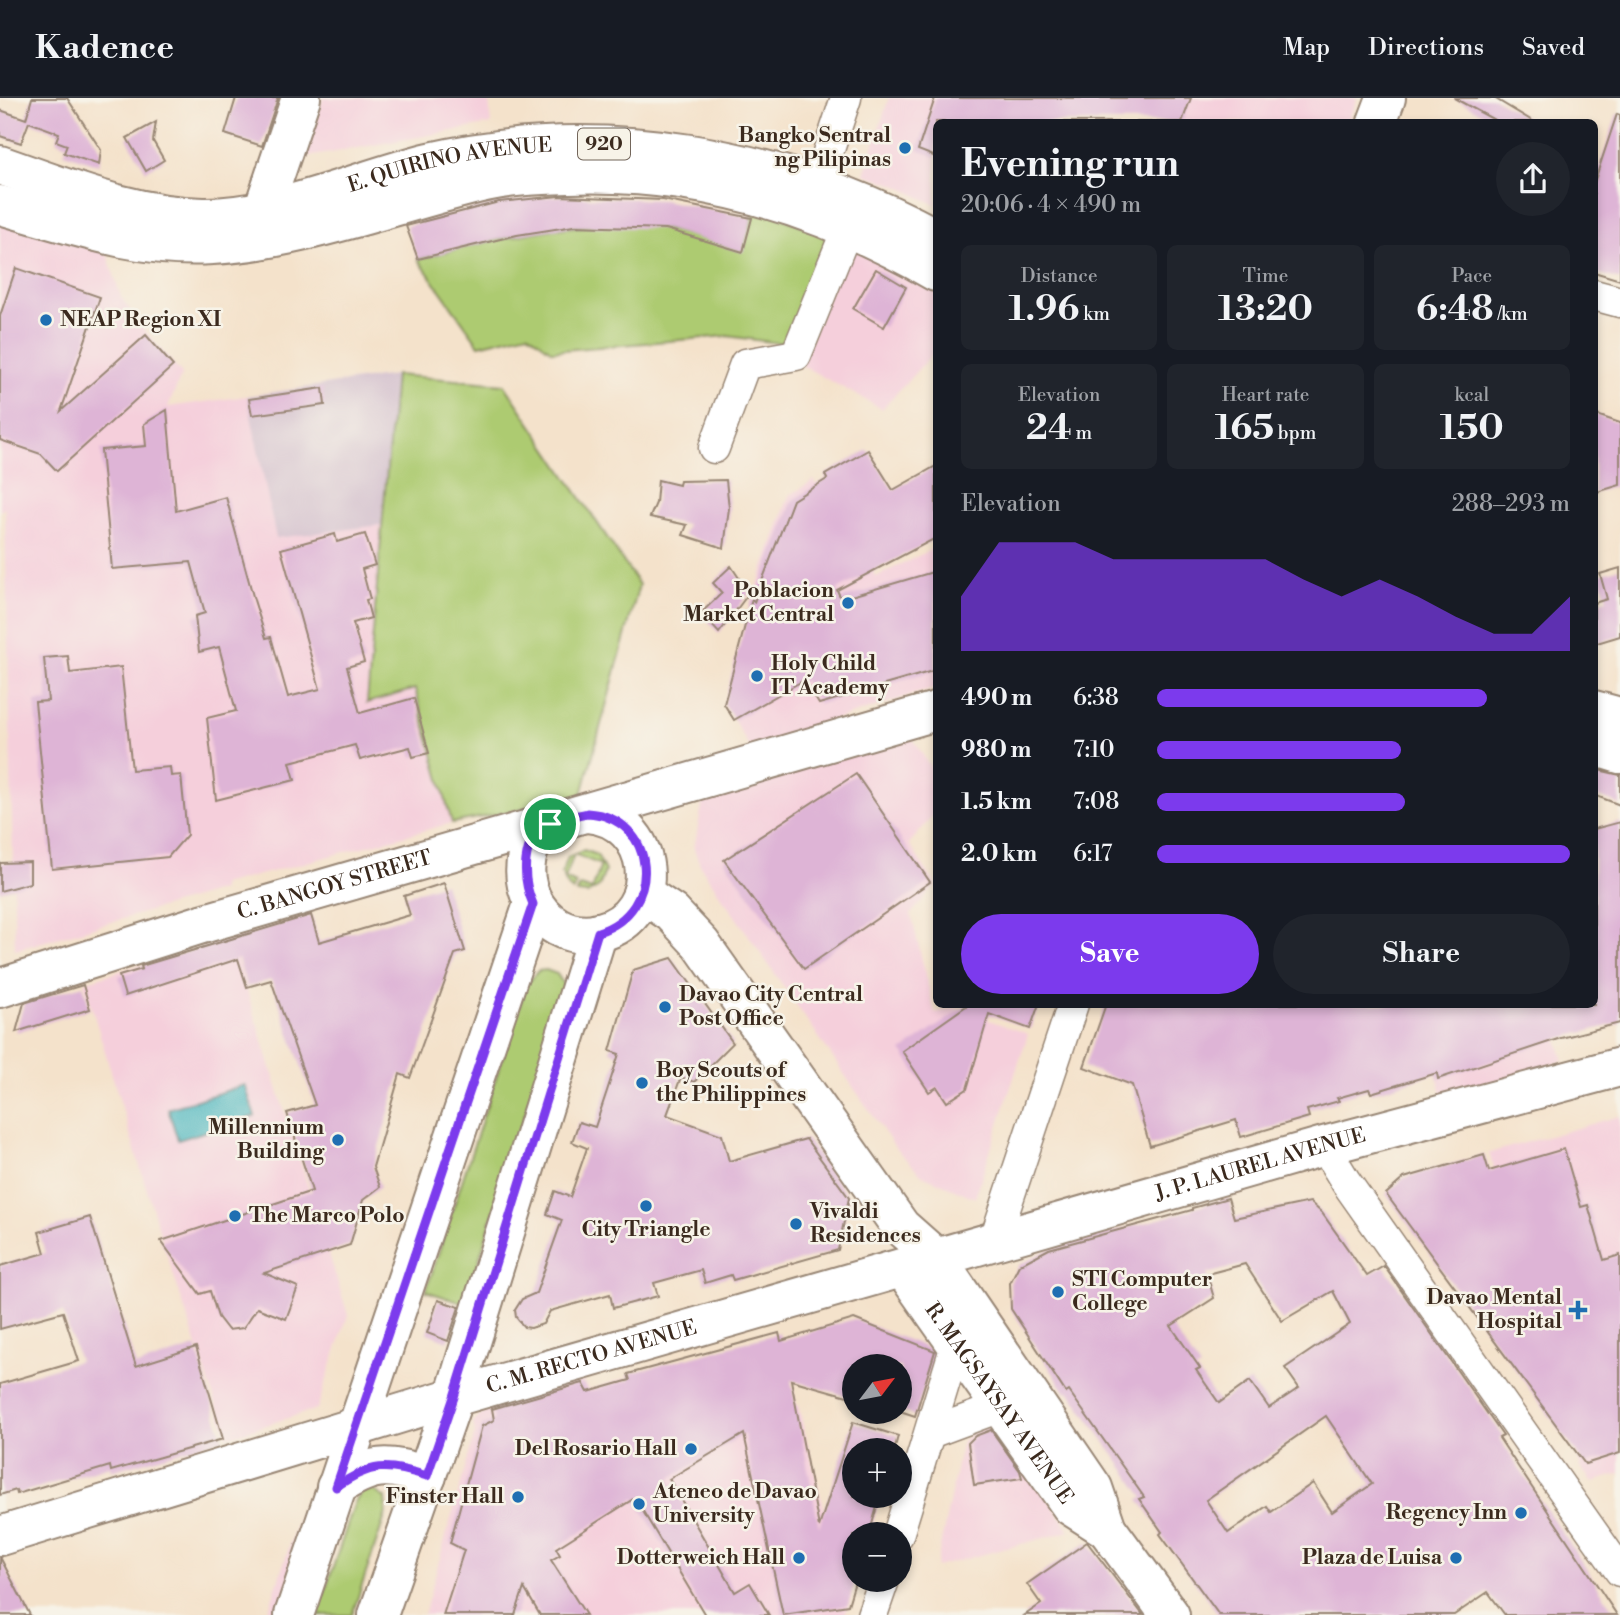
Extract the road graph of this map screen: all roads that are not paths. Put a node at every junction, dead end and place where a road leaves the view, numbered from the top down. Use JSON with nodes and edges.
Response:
{"nodes":[{"id":1,"x":301,"y":98,"type":"edge"},
{"id":2,"x":846,"y":98,"type":"edge"},
{"id":3,"x":1386,"y":98,"type":"edge"},
{"id":4,"x":1378,"y":119,"type":"edge"},
{"id":5,"x":0,"y":165,"type":"edge"},
{"id":6,"x":813,"y":198,"type":"junction"},
{"id":7,"x":0,"y":205,"type":"edge"},
{"id":8,"x":265,"y":224,"type":"junction"},
{"id":9,"x":848,"y":227,"type":"junction"},
{"id":10,"x":933,"y":235,"type":"edge"},
{"id":11,"x":933,"y":270,"type":"edge"},
{"id":12,"x":1598,"y":296,"type":"edge"},
{"id":13,"x":1620,"y":302,"type":"edge"},
{"id":14,"x":714,"y":448,"type":"dead end"},
{"id":15,"x":1598,"y":711,"type":"edge"},
{"id":16,"x":933,"y":712,"type":"edge"},
{"id":17,"x":1620,"y":717,"type":"edge"},
{"id":18,"x":1598,"y":747,"type":"edge"},
{"id":19,"x":1620,"y":754,"type":"edge"},
{"id":20,"x":670,"y":789,"type":"junction"},
{"id":21,"x":587,"y":813,"type":"junction"},
{"id":22,"x":550,"y":824,"type":"junction"},
{"id":23,"x":641,"y":850,"type":"junction"},
{"id":24,"x":642,"y":893,"type":"junction"},
{"id":25,"x":533,"y":904,"type":"junction"},
{"id":26,"x":598,"y":932,"type":"junction"},
{"id":27,"x":0,"y":988,"type":"edge"},
{"id":28,"x":1072,"y":1008,"type":"edge"},
{"id":29,"x":1620,"y":1067,"type":"edge"},
{"id":30,"x":1324,"y":1146,"type":"junction"},
{"id":31,"x":891,"y":1213,"type":"junction"},
{"id":32,"x":988,"y":1243,"type":"junction"},
{"id":33,"x":919,"y":1263,"type":"junction"},
{"id":34,"x":969,"y":1309,"type":"junction"},
{"id":35,"x":956,"y":1345,"type":"junction"},
{"id":36,"x":454,"y":1397,"type":"junction"},
{"id":37,"x":1000,"y":1407,"type":"junction"},
{"id":38,"x":356,"y":1427,"type":"junction"},
{"id":39,"x":930,"y":1433,"type":"junction"},
{"id":40,"x":427,"y":1476,"type":"junction"},
{"id":41,"x":336,"y":1487,"type":"junction"},
{"id":42,"x":902,"y":1522,"type":"edge"},
{"id":43,"x":1107,"y":1529,"type":"junction"},
{"id":44,"x":0,"y":1536,"type":"edge"},
{"id":45,"x":1620,"y":1571,"type":"edge"},
{"id":46,"x":880,"y":1592,"type":"edge"},
{"id":47,"x":294,"y":1615,"type":"edge"},
{"id":48,"x":379,"y":1615,"type":"edge"},
{"id":49,"x":872,"y":1615,"type":"edge"},
{"id":50,"x":1170,"y":1615,"type":"edge"}],
"edges":[{"from":1,"to":8,"type":"main road"},
{"from":2,"to":6,"type":"street"},
{"from":3,"to":4,"type":"main road"},
{"from":5,"to":8,"type":"main road","name":"E. QUIRINO AVENUE","number":"920"},
{"from":6,"to":8,"type":"main road","name":"E. QUIRINO AVENUE","number":"920"},
{"from":6,"to":9,"type":"main road","name":"E. QUIRINO AVENUE","number":"920"},
{"from":6,"to":10,"type":"main road","name":"E. QUIRINO AVENUE","number":"920"},
{"from":7,"to":8,"type":"main road","name":"E. QUIRINO AVENUE","number":"920"},
{"from":9,"to":11,"type":"main road","name":"E. QUIRINO AVENUE","number":"920"},
{"from":9,"to":14,"type":"street"},
{"from":12,"to":13,"type":"street"},
{"from":15,"to":17,"type":"main road"},
{"from":16,"to":20,"type":"main road","name":"C. BANGOY STREET"},
{"from":18,"to":19,"type":"main road"},
{"from":20,"to":21,"type":"main road","name":"C. BANGOY STREET"},
{"from":20,"to":23,"type":"main road"},
{"from":21,"to":22,"type":"main road","name":"C. BANGOY STREET"},
{"from":21,"to":23,"type":"main road"},
{"from":22,"to":25,"type":"main road"},
{"from":22,"to":27,"type":"main road","name":"C. BANGOY STREET"},
{"from":23,"to":24,"type":"main road"},
{"from":24,"to":26,"type":"main road"},
{"from":24,"to":31,"type":"main road"},
{"from":25,"to":26,"type":"main road"},
{"from":25,"to":38,"type":"main road"},
{"from":26,"to":36,"type":"main road"},
{"from":28,"to":32,"type":"street"},
{"from":29,"to":30,"type":"main road","name":"J. P. LAUREL AVENUE"},
{"from":30,"to":32,"type":"main road","name":"J. P. LAUREL AVENUE"},
{"from":30,"to":45,"type":"street"},
{"from":31,"to":32,"type":"main road"},
{"from":31,"to":33,"type":"main road"},
{"from":32,"to":33,"type":"main road","name":"J. P. LAUREL AVENUE"},
{"from":32,"to":34,"type":"main road"},
{"from":33,"to":34,"type":"main road","name":"R. MAGSAYSAY AVENUE"},
{"from":33,"to":35,"type":"main road","name":"R. MAGSAYSAY AVENUE"},
{"from":33,"to":36,"type":"main road","name":"C. M. RECTO AVENUE"},
{"from":34,"to":43,"type":"main road","name":"R. MAGSAYSAY AVENUE"},
{"from":35,"to":37,"type":"main road","name":"R. MAGSAYSAY AVENUE"},
{"from":35,"to":39,"type":"street"},
{"from":36,"to":38,"type":"main road","name":"C. M. RECTO AVENUE"},
{"from":36,"to":40,"type":"main road"},
{"from":37,"to":39,"type":"street"},
{"from":37,"to":43,"type":"main road","name":"R. MAGSAYSAY AVENUE"},
{"from":38,"to":41,"type":"main road"},
{"from":38,"to":44,"type":"main road","name":"C. M. RECTO AVENUE"},
{"from":39,"to":42,"type":"street"},
{"from":40,"to":41,"type":"main road"},
{"from":40,"to":48,"type":"main road"},
{"from":41,"to":47,"type":"main road"},
{"from":43,"to":50,"type":"main road","name":"R. MAGSAYSAY AVENUE"},
{"from":46,"to":49,"type":"street"}]}
